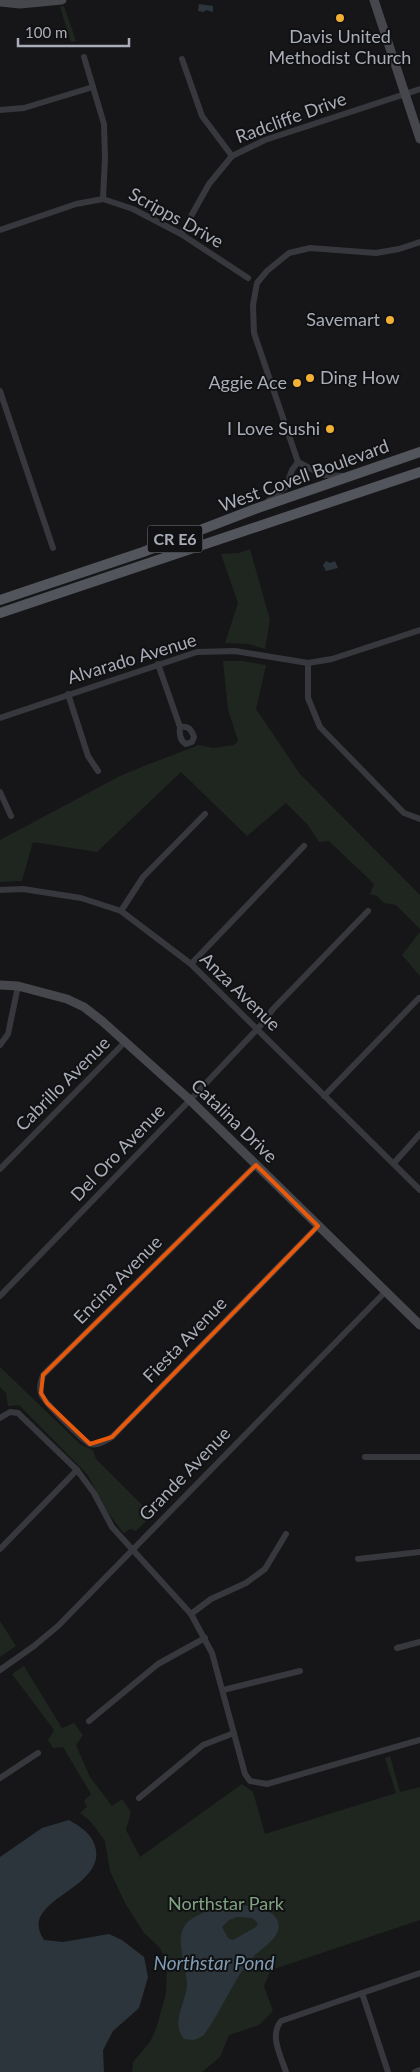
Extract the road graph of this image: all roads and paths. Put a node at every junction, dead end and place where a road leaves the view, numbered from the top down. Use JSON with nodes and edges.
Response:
{"nodes":[{"id":1,"x":62,"y":0,"type":"edge"},
{"id":2,"x":374,"y":0,"type":"edge"},
{"id":3,"x":0,"y":2,"type":"edge"},
{"id":4,"x":84,"y":57,"type":"dead end"},
{"id":5,"x":182,"y":59,"type":"dead end"},
{"id":6,"x":93,"y":87,"type":"junction"},
{"id":7,"x":420,"y":89,"type":"edge"},
{"id":8,"x":405,"y":94,"type":"junction"},
{"id":9,"x":0,"y":110,"type":"edge"},
{"id":10,"x":420,"y":139,"type":"edge"},
{"id":11,"x":232,"y":156,"type":"junction"},
{"id":12,"x":103,"y":199,"type":"junction"},
{"id":13,"x":0,"y":230,"type":"edge"},
{"id":14,"x":182,"y":234,"type":"junction"},
{"id":15,"x":420,"y":242,"type":"edge"},
{"id":16,"x":248,"y":278,"type":"dead end"},
{"id":17,"x":0,"y":391,"type":"edge"},
{"id":18,"x":420,"y":452,"type":"edge"},
{"id":19,"x":298,"y":462,"type":"junction"},
{"id":20,"x":420,"y":472,"type":"edge"},
{"id":21,"x":349,"y":476,"type":"junction"},
{"id":22,"x":420,"y":476,"type":"edge"},
{"id":23,"x":396,"y":481,"type":"junction"},
{"id":24,"x":262,"y":507,"type":"junction"},
{"id":25,"x":53,"y":548,"type":"dead end"},
{"id":26,"x":0,"y":600,"type":"edge"},
{"id":27,"x":0,"y":613,"type":"edge"},
{"id":28,"x":420,"y":630,"type":"edge"},
{"id":29,"x":308,"y":663,"type":"junction"},
{"id":30,"x":158,"y":664,"type":"junction"},
{"id":31,"x":68,"y":694,"type":"junction"},
{"id":32,"x":0,"y":718,"type":"edge"},
{"id":33,"x":180,"y":727,"type":"dead end"},
{"id":34,"x":98,"y":771,"type":"dead end"},
{"id":35,"x":0,"y":792,"type":"edge"},
{"id":36,"x":205,"y":814,"type":"dead end"},
{"id":37,"x":11,"y":816,"type":"dead end"},
{"id":38,"x":420,"y":819,"type":"edge"},
{"id":39,"x":304,"y":846,"type":"dead end"},
{"id":40,"x":0,"y":890,"type":"edge"},
{"id":41,"x":121,"y":911,"type":"junction"},
{"id":42,"x":368,"y":911,"type":"dead end"},
{"id":43,"x":190,"y":964,"type":"junction"},
{"id":44,"x":0,"y":985,"type":"edge"},
{"id":45,"x":18,"y":986,"type":"junction"},
{"id":46,"x":419,"y":998,"type":"edge"},
{"id":47,"x":256,"y":1030,"type":"junction"},
{"id":48,"x":126,"y":1041,"type":"junction"},
{"id":49,"x":0,"y":1045,"type":"edge"},
{"id":50,"x":324,"y":1096,"type":"junction"},
{"id":51,"x":190,"y":1100,"type":"junction"},
{"id":52,"x":420,"y":1134,"type":"edge"},
{"id":53,"x":394,"y":1162,"type":"junction"},
{"id":54,"x":256,"y":1165,"type":"junction"},
{"id":55,"x":0,"y":1169,"type":"edge"},
{"id":56,"x":420,"y":1190,"type":"edge"},
{"id":57,"x":318,"y":1226,"type":"junction"},
{"id":58,"x":386,"y":1291,"type":"junction"},
{"id":59,"x":0,"y":1296,"type":"edge"},
{"id":60,"x":420,"y":1325,"type":"edge"},
{"id":61,"x":0,"y":1418,"type":"edge"},
{"id":62,"x":67,"y":1424,"type":"joint"},
{"id":63,"x":365,"y":1457,"type":"dead end"},
{"id":64,"x":420,"y":1457,"type":"edge"},
{"id":65,"x":77,"y":1470,"type":"junction"},
{"id":66,"x":286,"y":1534,"type":"dead end"},
{"id":67,"x":0,"y":1549,"type":"edge"},
{"id":68,"x":132,"y":1549,"type":"junction"},
{"id":69,"x":420,"y":1552,"type":"edge"},
{"id":70,"x":358,"y":1559,"type":"dead end"},
{"id":71,"x":192,"y":1614,"type":"junction"},
{"id":72,"x":205,"y":1638,"type":"junction"},
{"id":73,"x":420,"y":1642,"type":"edge"},
{"id":74,"x":397,"y":1648,"type":"dead end"},
{"id":75,"x":0,"y":1670,"type":"edge"},
{"id":76,"x":300,"y":1670,"type":"dead end"},
{"id":77,"x":223,"y":1690,"type":"junction"},
{"id":78,"x":89,"y":1721,"type":"dead end"},
{"id":79,"x":234,"y":1733,"type":"junction"},
{"id":80,"x":420,"y":1740,"type":"edge"},
{"id":81,"x":38,"y":1753,"type":"dead end"},
{"id":82,"x":0,"y":1778,"type":"edge"},
{"id":83,"x":139,"y":1798,"type":"dead end"},
{"id":84,"x":420,"y":1973,"type":"edge"},
{"id":85,"x":362,"y":1993,"type":"junction"},
{"id":86,"x":420,"y":2070,"type":"edge"},
{"id":87,"x":286,"y":2072,"type":"edge"},
{"id":88,"x":388,"y":2072,"type":"edge"},
{"id":89,"x":415,"y":2072,"type":"edge"}],
"edges":[{"from":1,"to":3,"type":"street"},
{"from":2,"to":8,"type":"street"},
{"from":4,"to":6,"type":"street"},
{"from":5,"to":11,"type":"street"},
{"from":6,"to":9,"type":"street"},
{"from":6,"to":12,"type":"street"},
{"from":7,"to":8,"type":"street","name":"Radcliffe Drive"},
{"from":8,"to":10,"type":"street"},
{"from":8,"to":11,"type":"street","name":"Radcliffe Drive"},
{"from":11,"to":14,"type":"street","name":"Radcliffe Drive"},
{"from":12,"to":13,"type":"street","name":"Scripps Drive"},
{"from":12,"to":14,"type":"street","name":"Scripps Drive"},
{"from":14,"to":16,"type":"street","name":"Scripps Drive"},
{"from":15,"to":19,"type":"street"},
{"from":17,"to":25,"type":"street"},
{"from":18,"to":21,"type":"main road","name":"West Covell Boulevard","number":"CR E6"},
{"from":19,"to":21,"type":"street"},
{"from":19,"to":24,"type":"street"},
{"from":20,"to":23,"type":"main road","name":"West Covell Boulevard","number":"CR E6"},
{"from":21,"to":24,"type":"main road","name":"West Covell Boulevard","number":"CR E6"},
{"from":22,"to":23,"type":"main road"},
{"from":23,"to":27,"type":"main road","name":"West Covell Boulevard","number":"CR E6"},
{"from":24,"to":26,"type":"main road","name":"West Covell Boulevard","number":"CR E6"},
{"from":28,"to":29,"type":"street","name":"Alvarado Avenue"},
{"from":29,"to":30,"type":"street","name":"Alvarado Avenue"},
{"from":29,"to":38,"type":"street"},
{"from":30,"to":31,"type":"street","name":"Alvarado Avenue"},
{"from":30,"to":33,"type":"street"},
{"from":31,"to":32,"type":"street","name":"Alvarado Avenue"},
{"from":31,"to":34,"type":"street"},
{"from":35,"to":37,"type":"street"},
{"from":36,"to":41,"type":"street"},
{"from":39,"to":43,"type":"street"},
{"from":40,"to":41,"type":"street","name":"Anza Avenue"},
{"from":41,"to":43,"type":"street","name":"Anza Avenue"},
{"from":42,"to":47,"type":"street","name":"Del Oro Avenue"},
{"from":43,"to":47,"type":"street","name":"Anza Avenue"},
{"from":44,"to":45,"type":"street","name":"Catalina Drive"},
{"from":45,"to":48,"type":"street","name":"Catalina Drive"},
{"from":45,"to":49,"type":"street"},
{"from":46,"to":50,"type":"street"},
{"from":47,"to":50,"type":"street","name":"Anza Avenue"},
{"from":47,"to":51,"type":"street","name":"Del Oro Avenue"},
{"from":48,"to":51,"type":"street","name":"Catalina Drive"},
{"from":48,"to":55,"type":"street","name":"Cabrillo Avenue"},
{"from":50,"to":53,"type":"street","name":"Anza Avenue"},
{"from":51,"to":54,"type":"street","name":"Catalina Drive"},
{"from":51,"to":59,"type":"street","name":"Del Oro Avenue"},
{"from":52,"to":53,"type":"street"},
{"from":53,"to":56,"type":"street","name":"Anza Avenue"},
{"from":54,"to":57,"type":"street","name":"Catalina Drive"},
{"from":54,"to":62,"type":"street","name":"Encina Avenue"},
{"from":57,"to":58,"type":"street","name":"Catalina Drive"},
{"from":57,"to":62,"type":"street","name":"Fiesta Avenue"},
{"from":58,"to":60,"type":"street","name":"Catalina Drive"},
{"from":58,"to":68,"type":"street","name":"Grande Avenue"},
{"from":61,"to":65,"type":"street"},
{"from":63,"to":64,"type":"street"},
{"from":65,"to":67,"type":"street"},
{"from":65,"to":68,"type":"street"},
{"from":66,"to":71,"type":"street"},
{"from":68,"to":71,"type":"street"},
{"from":68,"to":75,"type":"street","name":"Grande Avenue"},
{"from":69,"to":70,"type":"street"},
{"from":71,"to":72,"type":"street"},
{"from":72,"to":77,"type":"street"},
{"from":72,"to":78,"type":"street"},
{"from":73,"to":74,"type":"street"},
{"from":76,"to":77,"type":"street"},
{"from":77,"to":79,"type":"street"},
{"from":79,"to":80,"type":"street"},
{"from":79,"to":83,"type":"street"},
{"from":81,"to":82,"type":"street"},
{"from":84,"to":85,"type":"street"},
{"from":85,"to":87,"type":"street"},
{"from":85,"to":88,"type":"street"},
{"from":86,"to":89,"type":"street"}]}
